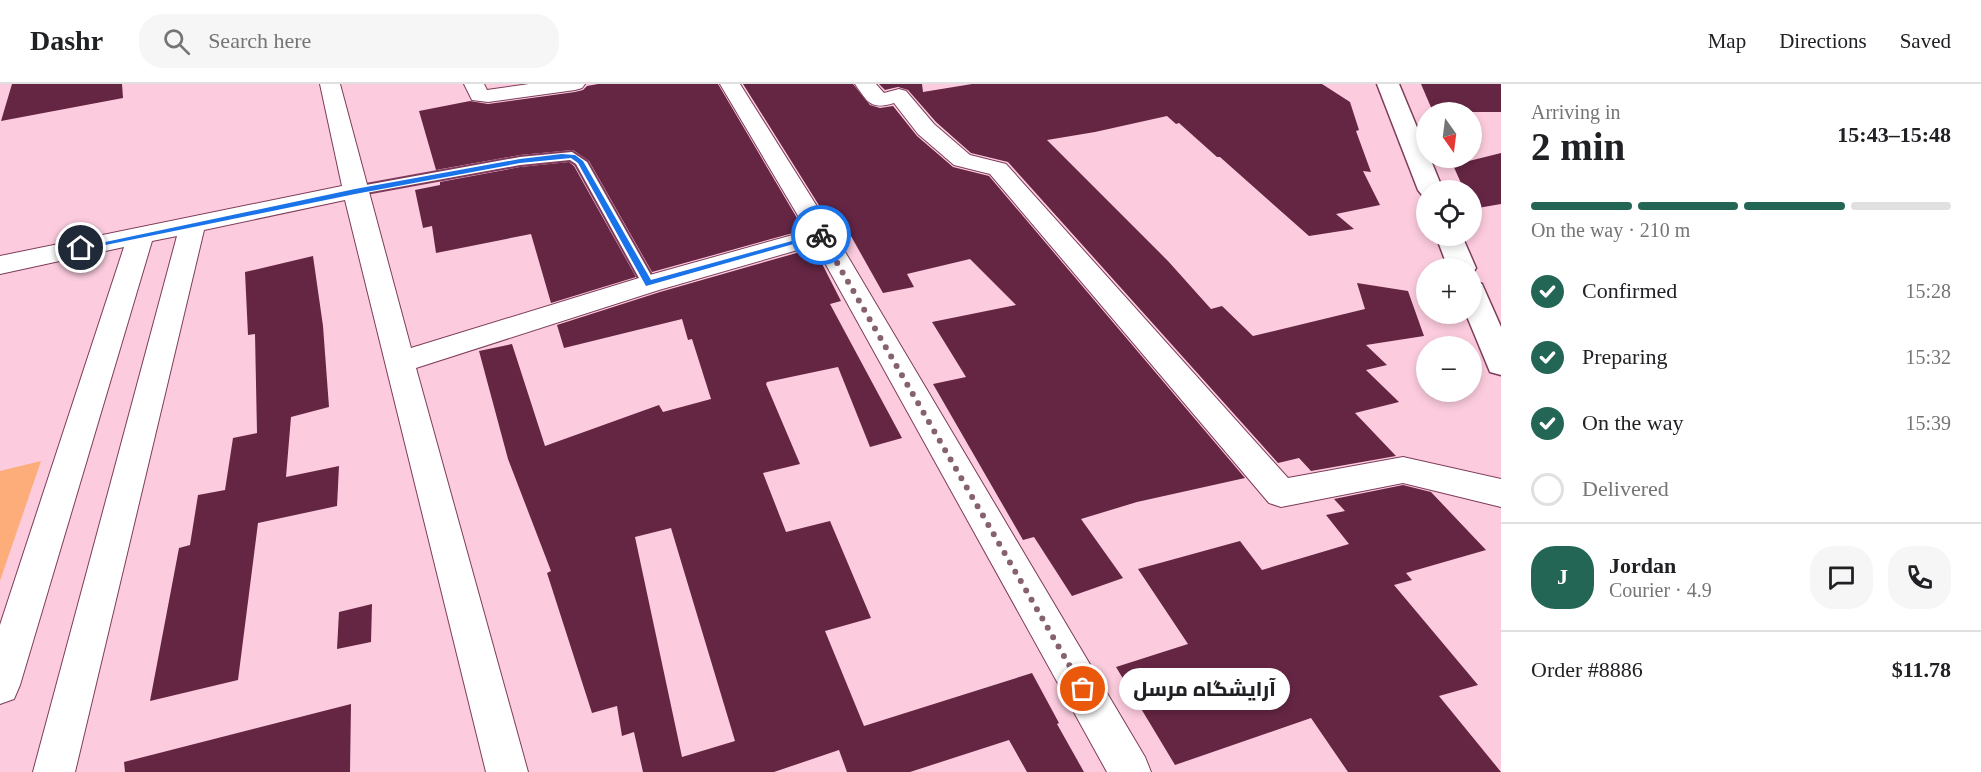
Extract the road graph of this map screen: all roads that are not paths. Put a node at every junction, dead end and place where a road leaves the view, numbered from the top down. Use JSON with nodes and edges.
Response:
{"nodes":[{"id":1,"x":330,"y":84,"type":"edge"},
{"id":2,"x":474,"y":84,"type":"edge"},
{"id":3,"x":575,"y":84,"type":"edge"},
{"id":4,"x":730,"y":84,"type":"edge"},
{"id":5,"x":865,"y":84,"type":"edge"},
{"id":6,"x":1388,"y":84,"type":"edge"},
{"id":7,"x":1427,"y":180,"type":"edge"},
{"id":8,"x":355,"y":191,"type":"junction"},
{"id":9,"x":193,"y":223,"type":"junction"},
{"id":10,"x":141,"y":234,"type":"junction"},
{"id":11,"x":822,"y":235,"type":"junction"},
{"id":12,"x":0,"y":265,"type":"edge"},
{"id":13,"x":649,"y":284,"type":"junction"},
{"id":14,"x":1482,"y":316,"type":"edge"},
{"id":15,"x":400,"y":362,"type":"junction"},
{"id":16,"x":1501,"y":364,"type":"edge"},
{"id":17,"x":1501,"y":493,"type":"edge"},
{"id":18,"x":0,"y":685,"type":"edge"},
{"id":19,"x":54,"y":772,"type":"edge"},
{"id":20,"x":507,"y":772,"type":"edge"},
{"id":21,"x":1130,"y":772,"type":"edge"}],
"edges":[{"from":1,"to":8,"type":"street"},
{"from":2,"to":3,"type":"street"},
{"from":4,"to":11,"type":"street"},
{"from":5,"to":17,"type":"street"},
{"from":6,"to":7,"type":"street"},
{"from":8,"to":9,"type":"street"},
{"from":8,"to":13,"type":"lane"},
{"from":8,"to":15,"type":"street"},
{"from":9,"to":10,"type":"street"},
{"from":9,"to":19,"type":"street"},
{"from":10,"to":12,"type":"street"},
{"from":10,"to":18,"type":"street"},
{"from":11,"to":13,"type":"street"},
{"from":11,"to":21,"type":"street"},
{"from":13,"to":15,"type":"street"},
{"from":14,"to":16,"type":"street"},
{"from":15,"to":20,"type":"street"}]}
